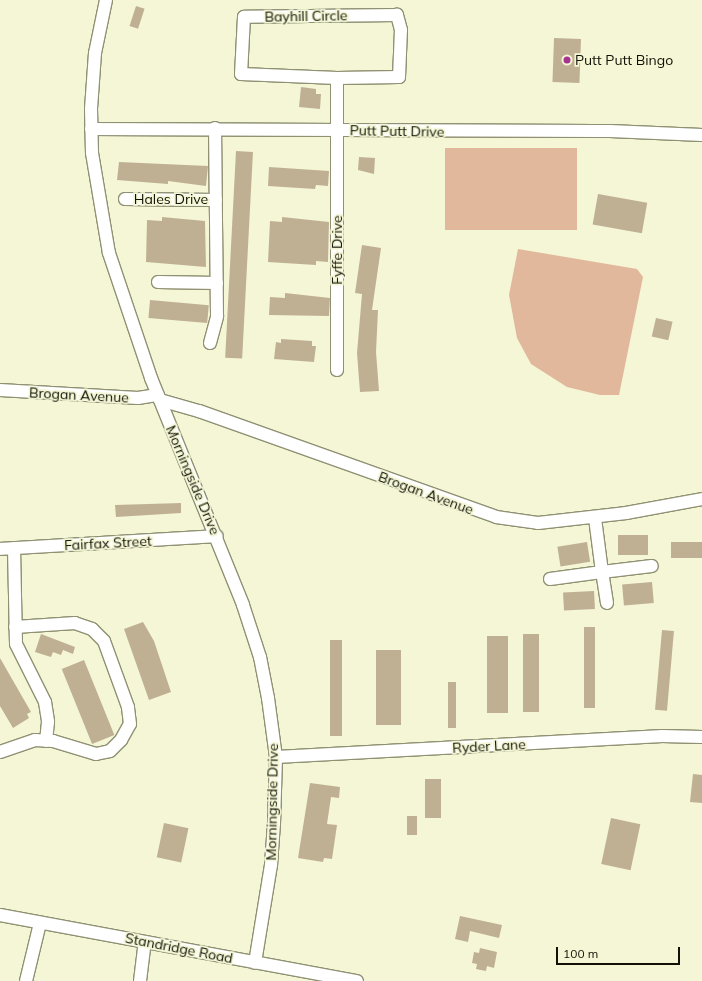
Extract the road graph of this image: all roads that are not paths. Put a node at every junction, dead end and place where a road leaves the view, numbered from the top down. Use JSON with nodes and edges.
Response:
{"nodes":[{"id":1,"x":106,"y":0,"type":"edge"},
{"id":2,"x":337,"y":78,"type":"junction"},
{"id":3,"x":216,"y":128,"type":"junction"},
{"id":4,"x":91,"y":129,"type":"junction"},
{"id":5,"x":336,"y":130,"type":"junction"},
{"id":6,"x":702,"y":135,"type":"edge"},
{"id":7,"x":126,"y":199,"type":"dead end"},
{"id":8,"x":216,"y":200,"type":"junction"},
{"id":9,"x":158,"y":282,"type":"dead end"},
{"id":10,"x":217,"y":283,"type":"junction"},
{"id":11,"x":210,"y":343,"type":"dead end"},
{"id":12,"x":337,"y":370,"type":"dead end"},
{"id":13,"x":0,"y":390,"type":"edge"},
{"id":14,"x":159,"y":398,"type":"junction"},
{"id":15,"x":702,"y":499,"type":"edge"},
{"id":16,"x":595,"y":518,"type":"junction"},
{"id":17,"x":217,"y":536,"type":"junction"},
{"id":18,"x":14,"y":548,"type":"junction"},
{"id":19,"x":0,"y":549,"type":"edge"},
{"id":20,"x":652,"y":566,"type":"dead end"},
{"id":21,"x":602,"y":572,"type":"junction"},
{"id":22,"x":550,"y":579,"type":"dead end"},
{"id":23,"x":607,"y":603,"type":"dead end"},
{"id":24,"x":15,"y":627,"type":"junction"},
{"id":25,"x":702,"y":737,"type":"edge"},
{"id":26,"x":46,"y":741,"type":"junction"},
{"id":27,"x":0,"y":752,"type":"edge"},
{"id":28,"x":276,"y":757,"type":"junction"},
{"id":29,"x":0,"y":915,"type":"edge"},
{"id":30,"x":40,"y":923,"type":"junction"},
{"id":31,"x":145,"y":942,"type":"junction"},
{"id":32,"x":255,"y":963,"type":"junction"},
{"id":33,"x":26,"y":981,"type":"edge"},
{"id":34,"x":140,"y":981,"type":"edge"},
{"id":35,"x":358,"y":981,"type":"edge"}],
"edges":[{"from":1,"to":4,"type":"street","name":"Morningside Drive"},
{"from":2,"to":2,"type":"street","name":"Bayhill Circle"},
{"from":2,"to":5,"type":"street"},
{"from":3,"to":4,"type":"street","name":"Putt Putt Drive"},
{"from":3,"to":5,"type":"street","name":"Putt Putt Drive"},
{"from":3,"to":8,"type":"street","name":"Hales Drive"},
{"from":4,"to":14,"type":"street","name":"Morningside Drive"},
{"from":5,"to":6,"type":"street","name":"Putt Putt Drive"},
{"from":5,"to":12,"type":"street","name":"Fyffe Drive"},
{"from":7,"to":8,"type":"street","name":"Hales Drive"},
{"from":8,"to":10,"type":"street","name":"Hales Drive"},
{"from":9,"to":10,"type":"street"},
{"from":10,"to":11,"type":"street","name":"Hales Drive"},
{"from":13,"to":14,"type":"street","name":"Brogan Avenue"},
{"from":14,"to":16,"type":"street","name":"Brogan Avenue"},
{"from":14,"to":17,"type":"street","name":"Morningside Drive"},
{"from":15,"to":16,"type":"street","name":"Brogan Avenue"},
{"from":16,"to":21,"type":"street"},
{"from":17,"to":18,"type":"street","name":"Fairfax Street"},
{"from":17,"to":28,"type":"street","name":"Morningside Drive"},
{"from":18,"to":19,"type":"street","name":"Fairfax Street"},
{"from":18,"to":24,"type":"street"},
{"from":20,"to":21,"type":"street"},
{"from":21,"to":22,"type":"street"},
{"from":21,"to":23,"type":"street"},
{"from":24,"to":26,"type":"street"},
{"from":24,"to":26,"type":"street"},
{"from":25,"to":28,"type":"street","name":"Ryder Lane"},
{"from":26,"to":27,"type":"street"},
{"from":28,"to":32,"type":"street","name":"Morningside Drive"},
{"from":29,"to":30,"type":"street","name":"Standridge Road"},
{"from":30,"to":31,"type":"street","name":"Standridge Road"},
{"from":30,"to":33,"type":"street"},
{"from":31,"to":32,"type":"street","name":"Standridge Road"},
{"from":31,"to":34,"type":"street"},
{"from":32,"to":35,"type":"street","name":"Standridge Road"}]}
